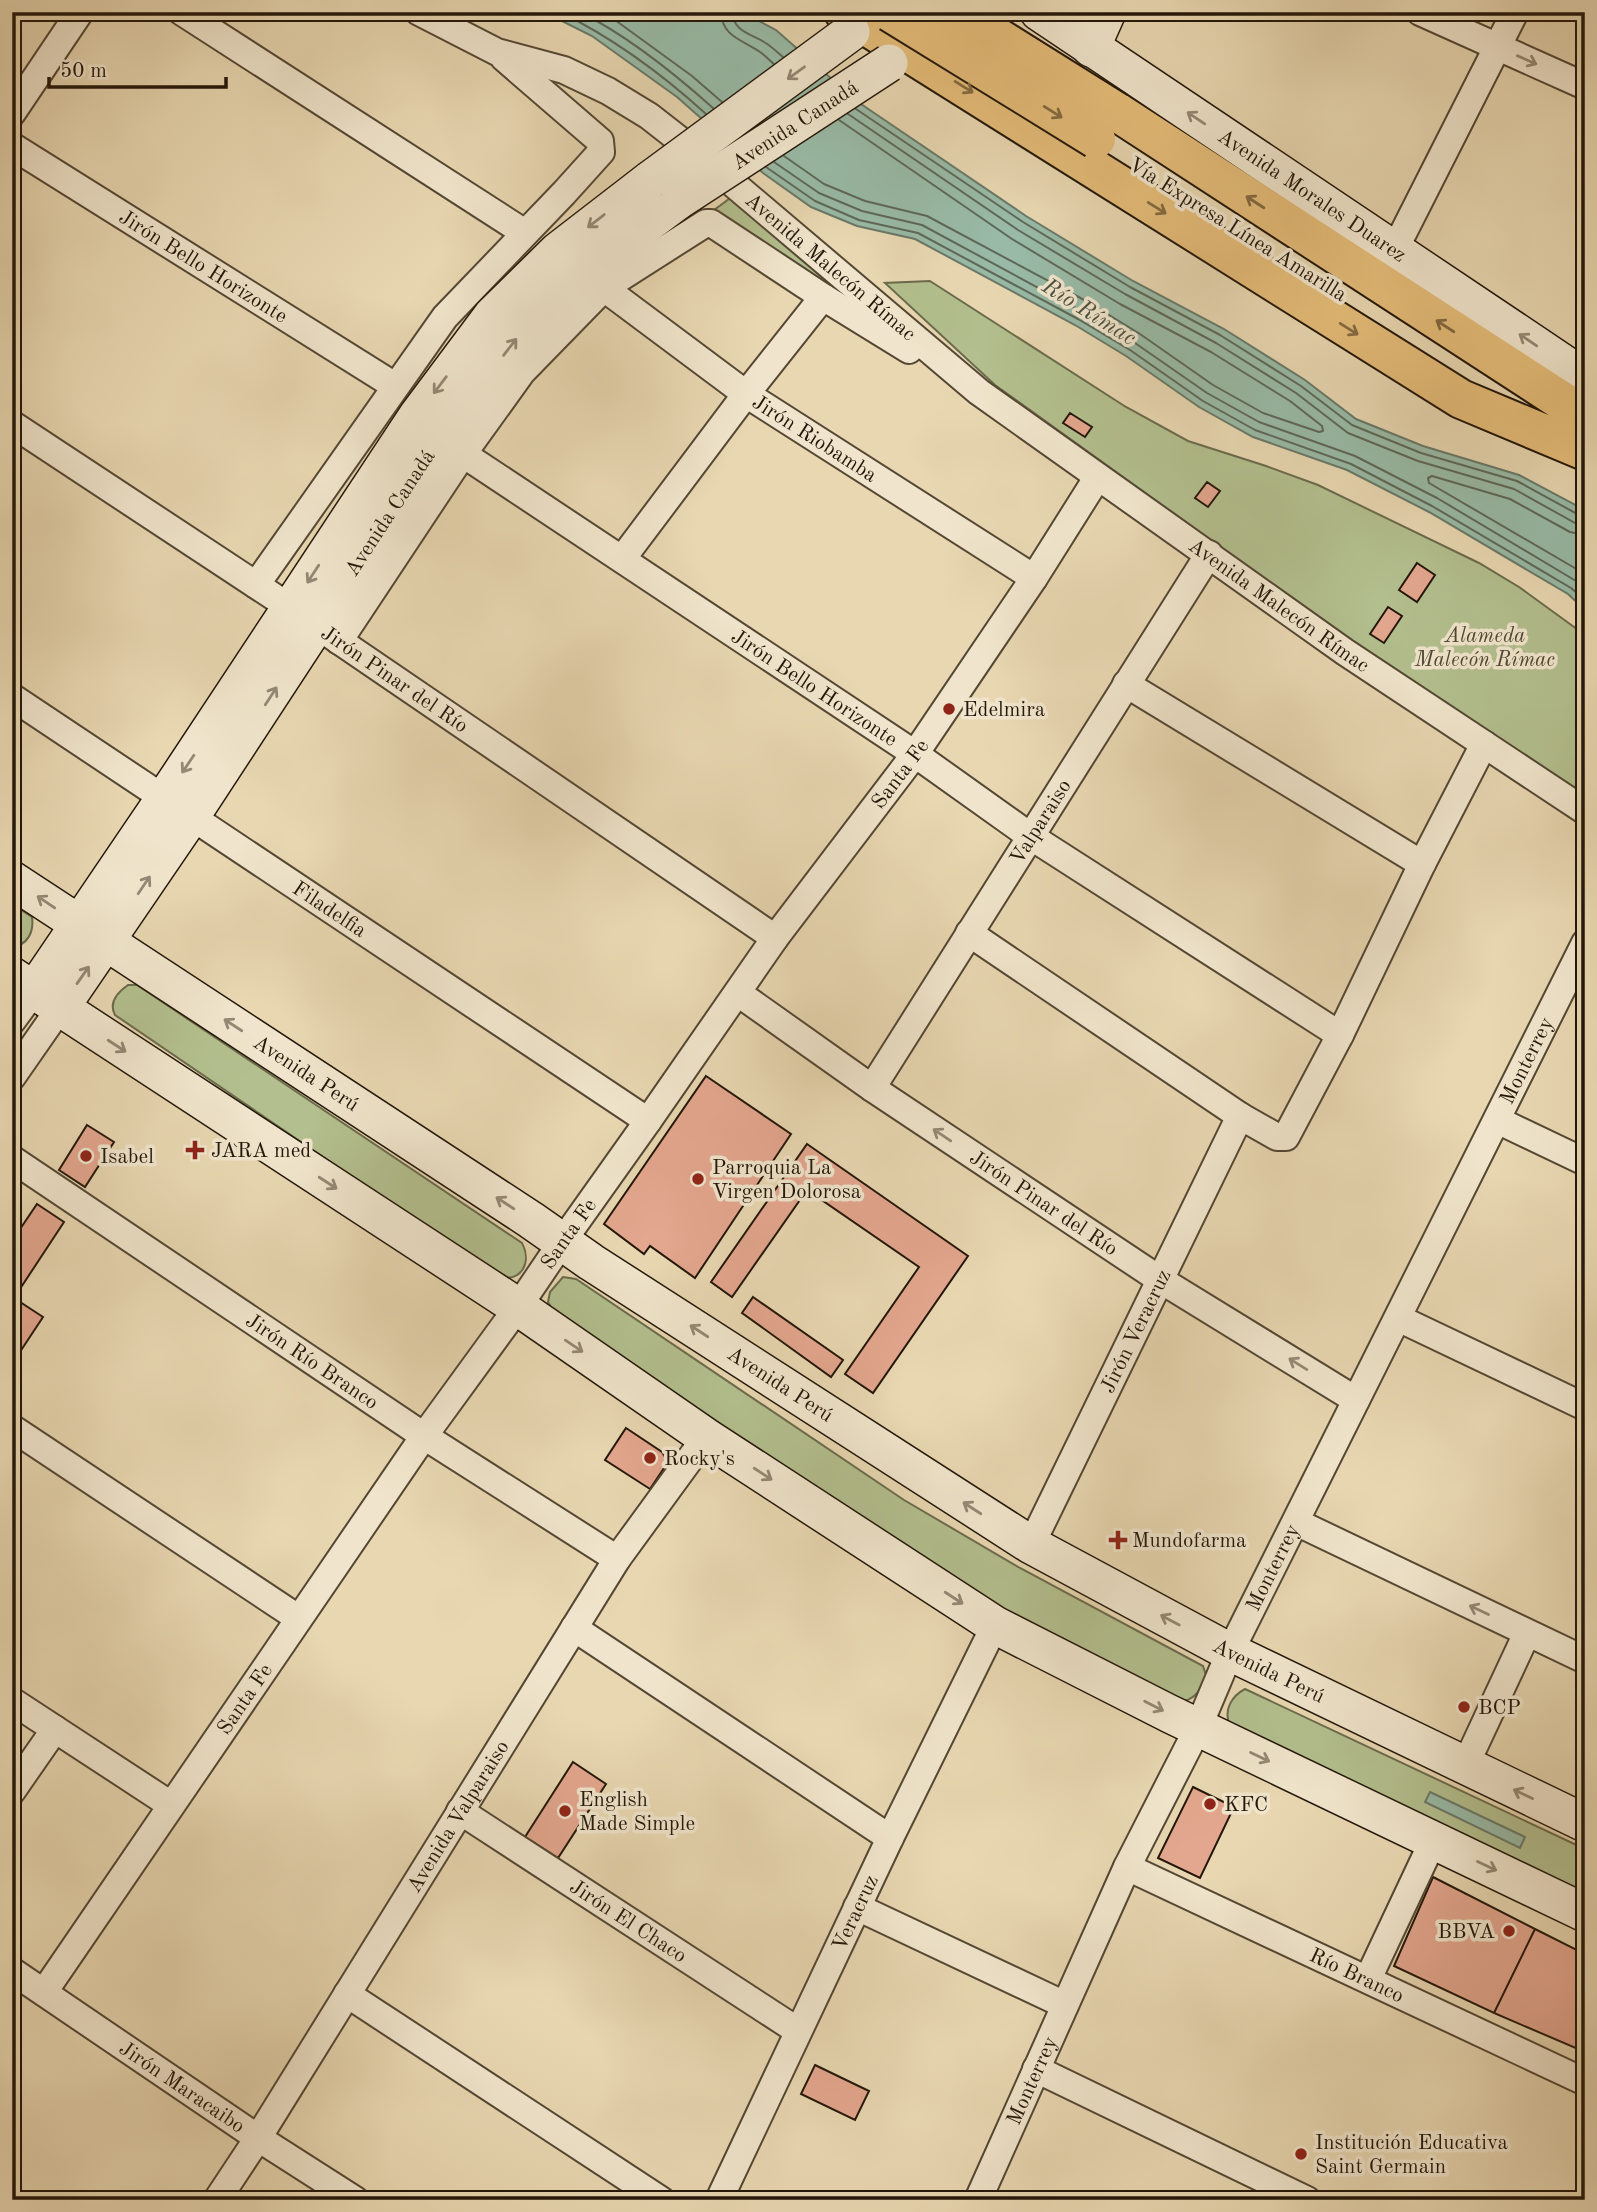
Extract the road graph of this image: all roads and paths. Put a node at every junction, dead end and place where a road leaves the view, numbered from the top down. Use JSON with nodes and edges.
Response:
{"nodes":[{"id":1,"x":80,"y":12,"type":"edge"},
{"id":2,"x":182,"y":12,"type":"edge"},
{"id":3,"x":419,"y":12,"type":"edge"},
{"id":4,"x":934,"y":12,"type":"edge"},
{"id":5,"x":957,"y":12,"type":"edge"},
{"id":6,"x":967,"y":12,"type":"edge"},
{"id":7,"x":1039,"y":12,"type":"edge"},
{"id":8,"x":1107,"y":12,"type":"edge"},
{"id":9,"x":1420,"y":12,"type":"edge"},
{"id":10,"x":1515,"y":12,"type":"edge"},
{"id":11,"x":864,"y":18,"type":"edge"},
{"id":12,"x":1497,"y":47,"type":"junction"},
{"id":13,"x":1091,"y":48,"type":"junction"},
{"id":14,"x":497,"y":52,"type":"junction"},
{"id":15,"x":898,"y":57,"type":"junction"},
{"id":16,"x":1585,"y":86,"type":"edge"},
{"id":17,"x":12,"y":113,"type":"edge"},
{"id":18,"x":1107,"y":125,"type":"junction"},
{"id":19,"x":12,"y":146,"type":"edge"},
{"id":20,"x":677,"y":202,"type":"junction"},
{"id":21,"x":525,"y":233,"type":"junction"},
{"id":22,"x":1394,"y":251,"type":"junction"},
{"id":23,"x":604,"y":288,"type":"junction"},
{"id":24,"x":823,"y":297,"type":"junction"},
{"id":25,"x":1585,"y":377,"type":"edge"},
{"id":26,"x":395,"y":386,"type":"junction"},
{"id":27,"x":979,"y":392,"type":"junction"},
{"id":28,"x":746,"y":394,"type":"junction"},
{"id":29,"x":1585,"y":416,"type":"edge"},
{"id":30,"x":12,"y":424,"type":"edge"},
{"id":31,"x":1585,"y":450,"type":"edge"},
{"id":32,"x":463,"y":454,"type":"junction"},
{"id":33,"x":1097,"y":478,"type":"junction"},
{"id":34,"x":1209,"y":554,"type":"junction"},
{"id":35,"x":622,"y":559,"type":"junction"},
{"id":36,"x":1034,"y":578,"type":"junction"},
{"id":37,"x":256,"y":585,"type":"junction"},
{"id":38,"x":315,"y":625,"type":"junction"},
{"id":39,"x":1126,"y":684,"type":"junction"},
{"id":40,"x":12,"y":697,"type":"edge"},
{"id":41,"x":1483,"y":744,"type":"junction"},
{"id":42,"x":915,"y":754,"type":"junction"},
{"id":43,"x":178,"y":807,"type":"junction"},
{"id":44,"x":1585,"y":811,"type":"edge"},
{"id":45,"x":1030,"y":836,"type":"junction"},
{"id":46,"x":1422,"y":864,"type":"junction"},
{"id":47,"x":12,"y":880,"type":"edge"},
{"id":48,"x":93,"y":933,"type":"junction"},
{"id":49,"x":969,"y":933,"type":"junction"},
{"id":50,"x":775,"y":938,"type":"junction"},
{"id":51,"x":1585,"y":943,"type":"edge"},
{"id":52,"x":35,"y":992,"type":"edge"},
{"id":53,"x":738,"y":993,"type":"junction"},
{"id":54,"x":12,"y":1021,"type":"edge"},
{"id":55,"x":1340,"y":1035,"type":"junction"},
{"id":56,"x":12,"y":1077,"type":"edge"},
{"id":57,"x":872,"y":1088,"type":"junction"},
{"id":58,"x":1240,"y":1116,"type":"junction"},
{"id":59,"x":1497,"y":1120,"type":"junction"},
{"id":60,"x":648,"y":1121,"type":"junction"},
{"id":61,"x":12,"y":1159,"type":"edge"},
{"id":62,"x":1585,"y":1162,"type":"edge"},
{"id":63,"x":562,"y":1241,"type":"junction"},
{"id":64,"x":1159,"y":1279,"type":"junction"},
{"id":65,"x":518,"y":1307,"type":"junction"},
{"id":66,"x":1398,"y":1318,"type":"junction"},
{"id":67,"x":1356,"y":1400,"type":"junction"},
{"id":68,"x":1585,"y":1407,"type":"edge"},
{"id":69,"x":12,"y":1428,"type":"edge"},
{"id":70,"x":424,"y":1436,"type":"junction"},
{"id":71,"x":706,"y":1437,"type":"junction"},
{"id":72,"x":1296,"y":1522,"type":"junction"},
{"id":73,"x":1031,"y":1545,"type":"junction"},
{"id":74,"x":617,"y":1559,"type":"junction"},
{"id":75,"x":298,"y":1618,"type":"junction"},
{"id":76,"x":995,"y":1625,"type":"junction"},
{"id":77,"x":574,"y":1628,"type":"junction"},
{"id":78,"x":1527,"y":1633,"type":"junction"},
{"id":79,"x":1230,"y":1652,"type":"junction"},
{"id":80,"x":1585,"y":1660,"type":"edge"},
{"id":81,"x":12,"y":1701,"type":"edge"},
{"id":82,"x":1198,"y":1728,"type":"junction"},
{"id":83,"x":55,"y":1729,"type":"junction"},
{"id":84,"x":1465,"y":1766,"type":"junction"},
{"id":85,"x":12,"y":1791,"type":"edge"},
{"id":86,"x":171,"y":1805,"type":"junction"},
{"id":87,"x":460,"y":1811,"type":"junction"},
{"id":88,"x":1585,"y":1824,"type":"edge"},
{"id":89,"x":890,"y":1838,"type":"junction"},
{"id":90,"x":1433,"y":1841,"type":"junction"},
{"id":91,"x":1127,"y":1867,"type":"junction"},
{"id":92,"x":857,"y":1908,"type":"junction"},
{"id":93,"x":1585,"y":1913,"type":"edge"},
{"id":94,"x":12,"y":1971,"type":"edge"},
{"id":95,"x":1368,"y":1979,"type":"junction"},
{"id":96,"x":44,"y":1992,"type":"junction"},
{"id":97,"x":347,"y":1994,"type":"junction"},
{"id":98,"x":1065,"y":2005,"type":"junction"},
{"id":99,"x":798,"y":2031,"type":"junction"},
{"id":100,"x":1035,"y":2069,"type":"junction"},
{"id":101,"x":1585,"y":2082,"type":"edge"},
{"id":102,"x":258,"y":2138,"type":"junction"},
{"id":103,"x":217,"y":2200,"type":"edge"},
{"id":104,"x":355,"y":2200,"type":"edge"},
{"id":105,"x":661,"y":2200,"type":"edge"},
{"id":106,"x":719,"y":2200,"type":"edge"},
{"id":107,"x":978,"y":2200,"type":"edge"},
{"id":108,"x":1307,"y":2200,"type":"edge"}],
"edges":[{"from":1,"to":17,"type":"street"},
{"from":2,"to":21,"type":"street"},
{"from":3,"to":14,"type":"street","name":"Avenida Malecón Rímac"},
{"from":4,"to":15,"type":"main road"},
{"from":5,"to":18,"type":"highway","name":"Vía Expresa Línea Amarilla","bridge":true},
{"from":6,"to":15,"type":"main road","name":"Avenida Canadá"},
{"from":7,"to":13,"type":"main road","name":"Avenida Morales Duarez"},
{"from":8,"to":13,"type":"main road"},
{"from":9,"to":12,"type":"street"},
{"from":10,"to":12,"type":"street"},
{"from":11,"to":15,"type":"highway"},
{"from":11,"to":18,"type":"highway","name":"Vía Expresa Línea Amarilla","one_way":true,"bridge":true},
{"from":11,"to":20,"type":"main road","name":"Avenida Canadá","one_way":true,"bridge":true},
{"from":12,"to":16,"type":"street","one_way":true},
{"from":12,"to":22,"type":"street"},
{"from":22,"to":13,"type":"main road","name":"Avenida Morales Duarez","one_way":true},
{"from":14,"to":21,"type":"street","name":"Avenida Malecón Rímac"},
{"from":14,"to":27,"type":"street","name":"Avenida Malecón Rímac"},
{"from":15,"to":20,"type":"main road","name":"Avenida Canadá","bridge":true},
{"from":15,"to":31,"type":"highway","one_way":true},
{"from":29,"to":18,"type":"highway","name":"Vía Expresa Línea Amarilla","one_way":true},
{"from":18,"to":31,"type":"highway","name":"Vía Expresa Línea Amarilla"},
{"from":19,"to":26,"type":"street","name":"Jirón Bello Horizonte"},
{"from":20,"to":23,"type":"street","name":"Avenida Canadá"},
{"from":20,"to":24,"type":"street","name":"Avenida Malecón Rímac"},
{"from":20,"to":38,"type":"main road","name":"Avenida Canadá"},
{"from":21,"to":26,"type":"street"},
{"from":25,"to":22,"type":"main road","name":"Avenida Morales Duarez","one_way":true},
{"from":23,"to":28,"type":"street","name":"Jirón Riobamba"},
{"from":23,"to":32,"type":"street","name":"Avenida Canadá"},
{"from":24,"to":27,"type":"street","name":"Avenida Malecón Rímac"},
{"from":24,"to":28,"type":"street"},
{"from":26,"to":37,"type":"street"},
{"from":27,"to":33,"type":"street","name":"Avenida Malecón Rímac"},
{"from":28,"to":35,"type":"street"},
{"from":28,"to":36,"type":"street","name":"Jirón Riobamba"},
{"from":30,"to":37,"type":"street","name":"Jirón Pinar del Río"},
{"from":32,"to":35,"type":"street","name":"Jirón Bello Horizonte"},
{"from":32,"to":38,"type":"street","name":"Avenida Canadá"},
{"from":33,"to":34,"type":"street","name":"Avenida Malecón Rímac"},
{"from":33,"to":36,"type":"street","name":"Santa Fe"},
{"from":34,"to":39,"type":"street","name":"Valparaiso"},
{"from":34,"to":41,"type":"street","name":"Avenida Malecón Rímac"},
{"from":35,"to":42,"type":"street","name":"Jirón Bello Horizonte"},
{"from":36,"to":42,"type":"street","name":"Santa Fe"},
{"from":37,"to":38,"type":"street","name":"Jirón Pinar del Río"},
{"from":38,"to":43,"type":"main road","name":"Avenida Canadá"},
{"from":38,"to":50,"type":"street","name":"Jirón Pinar del Río"},
{"from":39,"to":45,"type":"street","name":"Valparaiso"},
{"from":39,"to":46,"type":"street"},
{"from":40,"to":43,"type":"street","name":"Filadelfia"},
{"from":41,"to":44,"type":"street","name":"Avenida Malecón Rímac"},
{"from":41,"to":46,"type":"street"},
{"from":42,"to":45,"type":"street","name":"Jirón Bello Horizonte"},
{"from":42,"to":50,"type":"street","name":"Santa Fe"},
{"from":43,"to":48,"type":"main road","name":"Avenida Canadá"},
{"from":43,"to":60,"type":"street","name":"Filadelfia"},
{"from":45,"to":49,"type":"street","name":"Valparaiso"},
{"from":45,"to":55,"type":"street","name":"Jirón Bello Horizonte"},
{"from":46,"to":55,"type":"street"},
{"from":48,"to":47,"type":"main road","name":"Avenida Perú","one_way":true},
{"from":48,"to":52,"type":"main road","name":"Avenida Canadá"},
{"from":63,"to":48,"type":"main road","name":"Avenida Perú","one_way":true},
{"from":49,"to":57,"type":"street","name":"Valparaiso"},
{"from":49,"to":58,"type":"street"},
{"from":50,"to":53,"type":"street","name":"Santa Fe"},
{"from":51,"to":59,"type":"street","name":"Monterrey"},
{"from":52,"to":54,"type":"street","name":"Avenida Canadá"},
{"from":52,"to":56,"type":"street","name":"Avenida Canadá"},
{"from":52,"to":65,"type":"main road","one_way":true},
{"from":53,"to":57,"type":"street","name":"Jirón Pinar del Río"},
{"from":53,"to":60,"type":"street","name":"Santa Fe"},
{"from":55,"to":58,"type":"street"},
{"from":64,"to":57,"type":"street","name":"Jirón Pinar del Río","one_way":true},
{"from":58,"to":64,"type":"street","name":"Jirón Veracruz"},
{"from":59,"to":62,"type":"street"},
{"from":59,"to":66,"type":"street","name":"Monterrey"},
{"from":60,"to":63,"type":"street","name":"Santa Fe"},
{"from":61,"to":70,"type":"street","name":"Jirón Río Branco"},
{"from":63,"to":65,"type":"street","name":"Santa Fe"},
{"from":73,"to":63,"type":"main road","name":"Avenida Perú","one_way":true},
{"from":67,"to":64,"type":"street","name":"Jirón Pinar del Río","one_way":true},
{"from":64,"to":73,"type":"street","name":"Jirón Veracruz"},
{"from":65,"to":70,"type":"street","name":"Santa Fe"},
{"from":65,"to":71,"type":"main road","one_way":true},
{"from":66,"to":67,"type":"street","name":"Monterrey"},
{"from":66,"to":68,"type":"street"},
{"from":67,"to":72,"type":"street","name":"Monterrey"},
{"from":69,"to":75,"type":"street"},
{"from":70,"to":74,"type":"street","name":"Jirón Río Branco"},
{"from":70,"to":75,"type":"street","name":"Santa Fe"},
{"from":71,"to":74,"type":"street","name":"Avenida Valparaiso"},
{"from":71,"to":76,"type":"main road","one_way":true},
{"from":78,"to":72,"type":"street","one_way":true},
{"from":72,"to":79,"type":"street","name":"Monterrey"},
{"from":79,"to":73,"type":"main road","name":"Avenida Perú","one_way":true},
{"from":74,"to":77,"type":"street","name":"Avenida Valparaiso"},
{"from":75,"to":86,"type":"street","name":"Santa Fe"},
{"from":76,"to":82,"type":"main road","one_way":true},
{"from":76,"to":89,"type":"street","name":"Veracruz"},
{"from":77,"to":87,"type":"street","name":"Avenida Valparaiso"},
{"from":77,"to":89,"type":"street"},
{"from":78,"to":80,"type":"street"},
{"from":78,"to":84,"type":"street"},
{"from":79,"to":82,"type":"street","name":"Monterrey"},
{"from":79,"to":84,"type":"main road","name":"Avenida Perú"},
{"from":81,"to":83,"type":"street"},
{"from":82,"to":90,"type":"main road","one_way":true},
{"from":82,"to":91,"type":"street","name":"Monterrey"},
{"from":83,"to":85,"type":"street"},
{"from":83,"to":86,"type":"street"},
{"from":88,"to":84,"type":"main road","name":"Avenida Perú","one_way":true},
{"from":86,"to":96,"type":"street","name":"Santa Fe"},
{"from":87,"to":97,"type":"street","name":"Avenida Valparaiso"},
{"from":87,"to":99,"type":"street","name":"Jirón El Chaco"},
{"from":89,"to":92,"type":"street","name":"Veracruz"},
{"from":90,"to":93,"type":"main road","one_way":true},
{"from":90,"to":95,"type":"street"},
{"from":91,"to":95,"type":"street","name":"Río Branco"},
{"from":91,"to":98,"type":"street","name":"Monterrey"},
{"from":92,"to":98,"type":"street"},
{"from":92,"to":99,"type":"street","name":"Veracruz"},
{"from":94,"to":96,"type":"street","name":"Jirón Maracaibo"},
{"from":95,"to":101,"type":"street","name":"Río Branco"},
{"from":96,"to":102,"type":"street","name":"Jirón Maracaibo"},
{"from":97,"to":102,"type":"street","name":"Avenida Valparaiso"},
{"from":97,"to":105,"type":"street"},
{"from":98,"to":100,"type":"street","name":"Monterrey"},
{"from":99,"to":106,"type":"street","name":"Veracruz"},
{"from":100,"to":107,"type":"street","name":"Monterrey"},
{"from":100,"to":108,"type":"street"},
{"from":102,"to":103,"type":"street","name":"Avenida Valparaiso"},
{"from":102,"to":104,"type":"street","name":"Jirón Maracaibo"}]}
